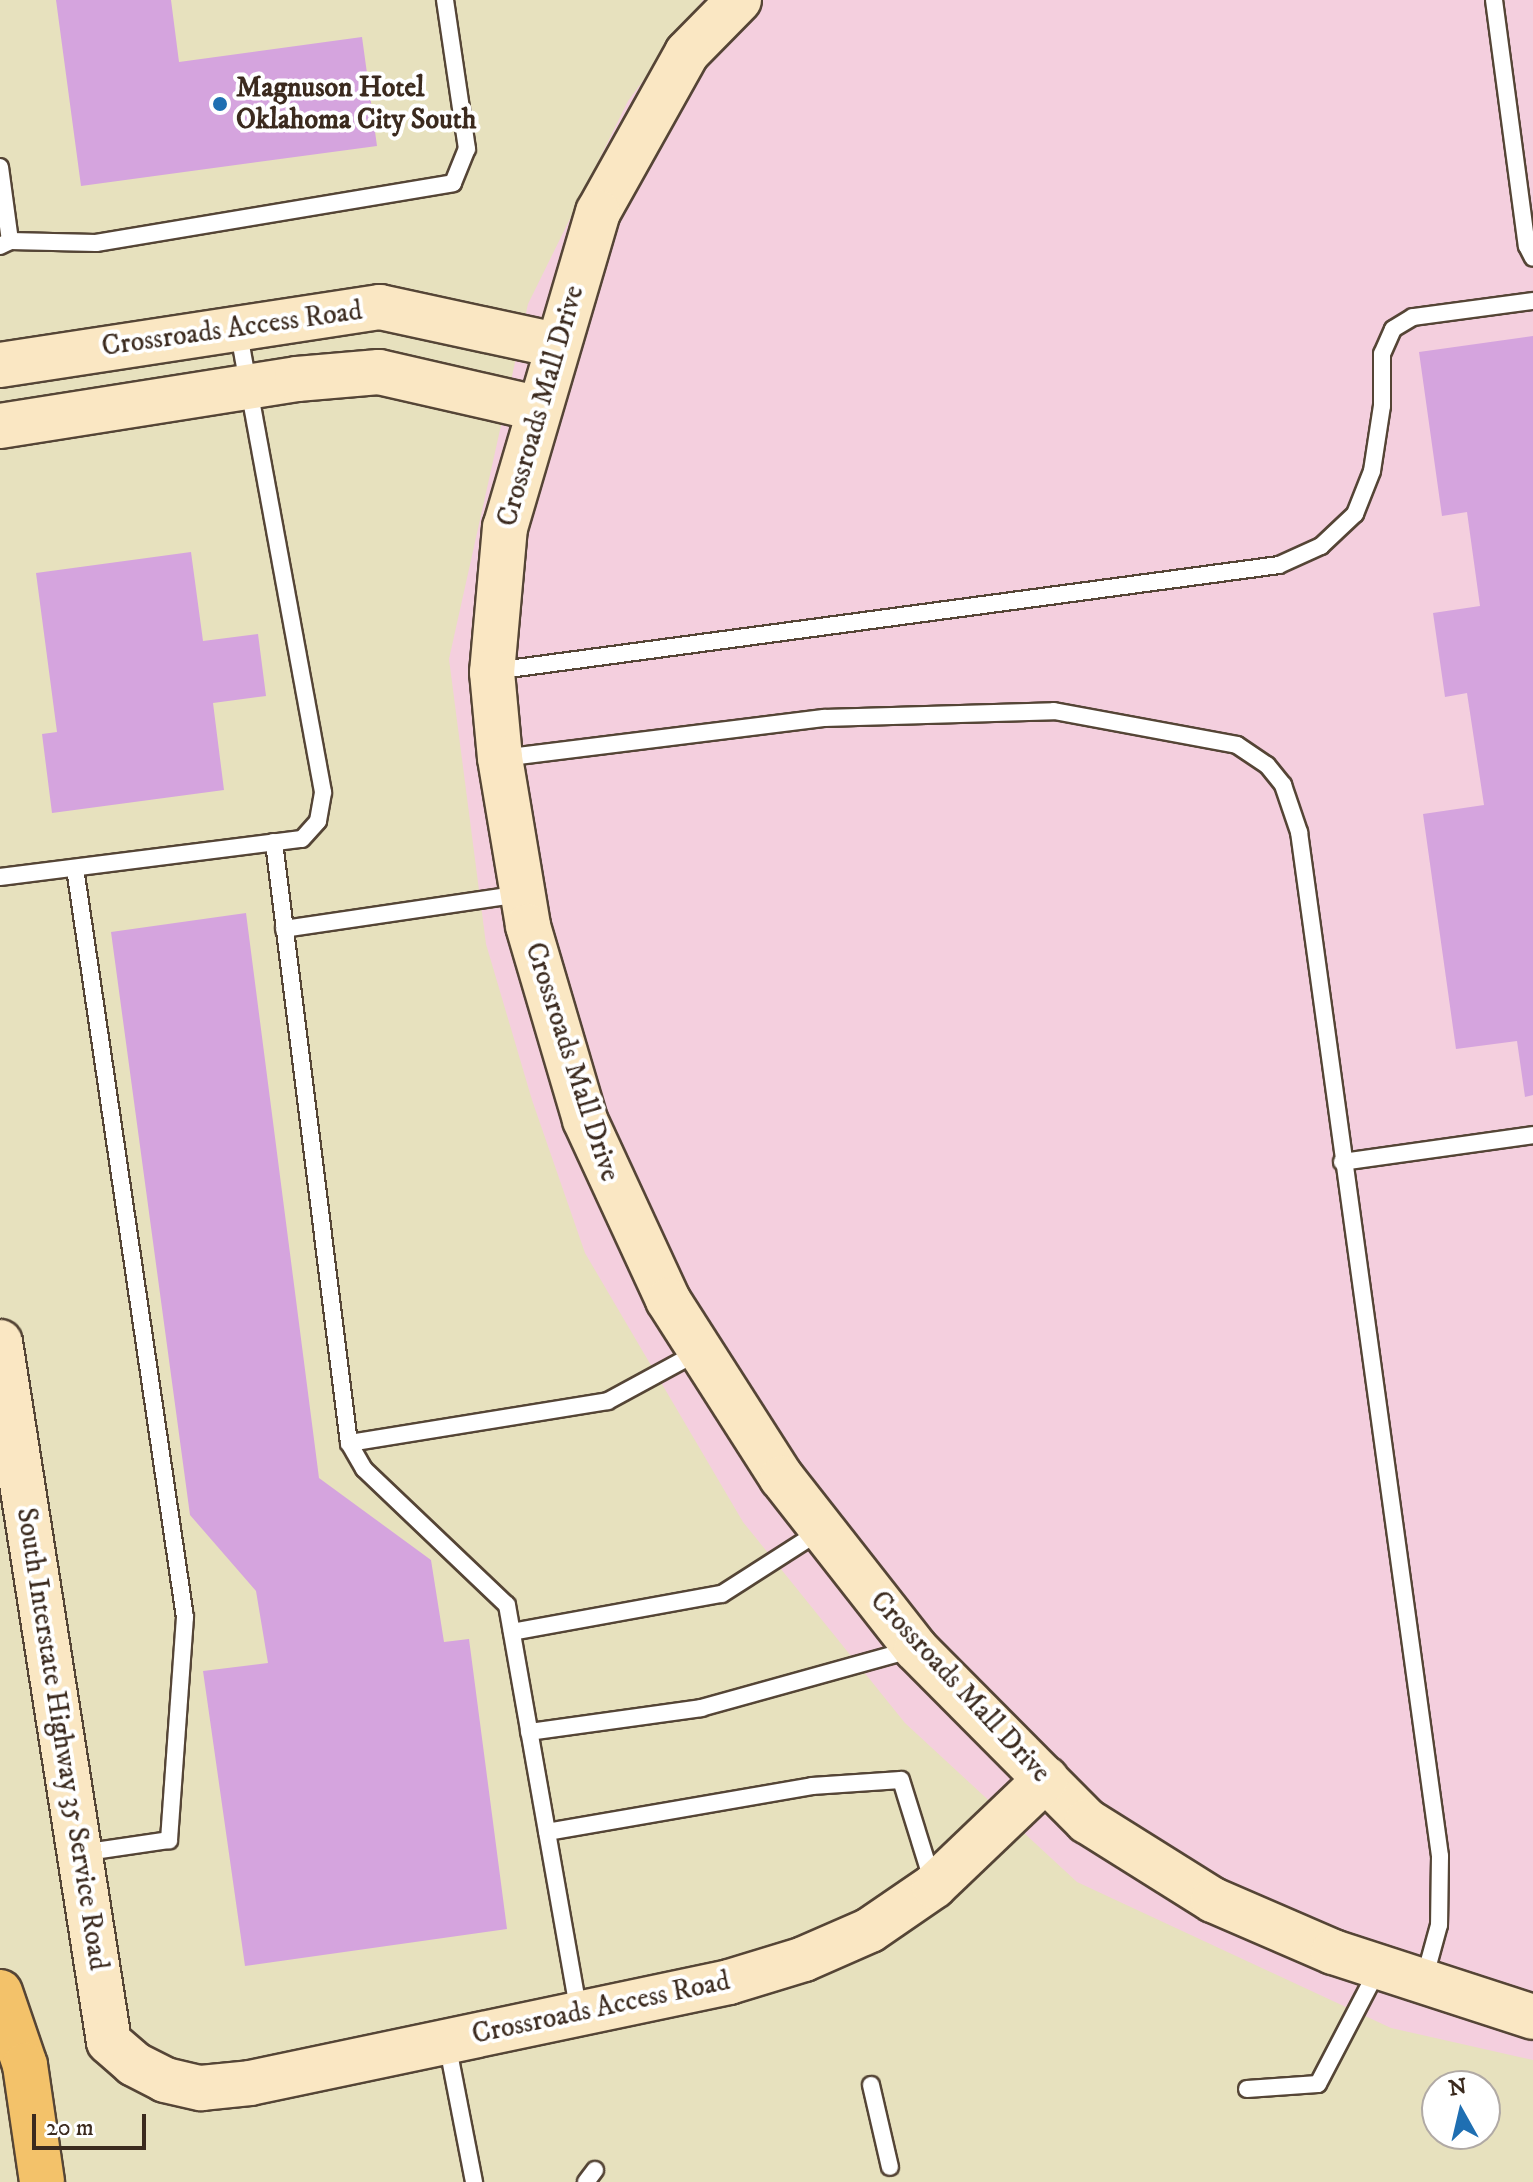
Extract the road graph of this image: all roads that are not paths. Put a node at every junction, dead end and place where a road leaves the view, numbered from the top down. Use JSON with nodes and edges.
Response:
{"nodes":[{"id":1,"x":445,"y":0,"type":"edge"},
{"id":2,"x":739,"y":0,"type":"edge"},
{"id":3,"x":1494,"y":0,"type":"edge"},
{"id":4,"x":0,"y":167,"type":"edge"},
{"id":5,"x":5,"y":244,"type":"edge"},
{"id":6,"x":1533,"y":258,"type":"edge"},
{"id":7,"x":1533,"y":301,"type":"edge"},
{"id":8,"x":237,"y":326,"type":"junction"},
{"id":9,"x":556,"y":345,"type":"junction"},
{"id":10,"x":0,"y":365,"type":"edge"},
{"id":11,"x":247,"y":387,"type":"junction"},
{"id":12,"x":536,"y":408,"type":"junction"},
{"id":13,"x":0,"y":426,"type":"edge"},
{"id":14,"x":492,"y":672,"type":"junction"},
{"id":15,"x":500,"y":758,"type":"junction"},
{"id":16,"x":274,"y":842,"type":"junction"},
{"id":17,"x":75,"y":868,"type":"junction"},
{"id":18,"x":0,"y":877,"type":"edge"},
{"id":19,"x":522,"y":894,"type":"junction"},
{"id":20,"x":284,"y":929,"type":"junction"},
{"id":21,"x":1533,"y":1135,"type":"edge"},
{"id":22,"x":1342,"y":1162,"type":"junction"},
{"id":23,"x":0,"y":1342,"type":"edge"},
{"id":24,"x":700,"y":1351,"type":"junction"},
{"id":25,"x":349,"y":1443,"type":"junction"},
{"id":26,"x":822,"y":1530,"type":"junction"},
{"id":27,"x":512,"y":1632,"type":"junction"},
{"id":28,"x":916,"y":1649,"type":"junction"},
{"id":29,"x":529,"y":1732,"type":"junction"},
{"id":30,"x":1046,"y":1779,"type":"junction"},
{"id":31,"x":547,"y":1832,"type":"junction"},
{"id":32,"x":80,"y":1853,"type":"junction"},
{"id":33,"x":934,"y":1886,"type":"junction"},
{"id":34,"x":1379,"y":1968,"type":"junction"},
{"id":35,"x":1424,"y":1984,"type":"junction"},
{"id":36,"x":0,"y":1992,"type":"edge"},
{"id":37,"x":579,"y":2013,"type":"junction"},
{"id":38,"x":1533,"y":2017,"type":"edge"},
{"id":39,"x":447,"y":2041,"type":"junction"},
{"id":40,"x":109,"y":2042,"type":"joint"},
{"id":41,"x":871,"y":2085,"type":"dead end"},
{"id":42,"x":1247,"y":2089,"type":"dead end"},
{"id":43,"x":890,"y":2167,"type":"dead end"},
{"id":44,"x":42,"y":2182,"type":"edge"},
{"id":45,"x":474,"y":2182,"type":"edge"}],
"edges":[{"from":1,"to":5,"type":"lane"},
{"from":2,"to":9,"type":"street","name":"Crossroads Mall Drive"},
{"from":3,"to":6,"type":"lane"},
{"from":4,"to":5,"type":"lane"},
{"from":7,"to":14,"type":"lane"},
{"from":8,"to":9,"type":"street","name":"Crossroads Access Road"},
{"from":8,"to":10,"type":"street","name":"Crossroads Access Road"},
{"from":8,"to":11,"type":"lane"},
{"from":9,"to":12,"type":"street","name":"Crossroads Mall Drive"},
{"from":11,"to":12,"type":"street","name":"Crossroads Access Road"},
{"from":11,"to":13,"type":"street","name":"Crossroads Access Road"},
{"from":11,"to":16,"type":"lane"},
{"from":12,"to":14,"type":"street","name":"Crossroads Mall Drive"},
{"from":14,"to":15,"type":"street","name":"Crossroads Mall Drive"},
{"from":15,"to":19,"type":"street","name":"Crossroads Mall Drive"},
{"from":15,"to":22,"type":"lane"},
{"from":16,"to":17,"type":"lane"},
{"from":16,"to":20,"type":"lane"},
{"from":17,"to":18,"type":"lane"},
{"from":17,"to":32,"type":"lane"},
{"from":19,"to":20,"type":"lane"},
{"from":19,"to":24,"type":"street","name":"Crossroads Mall Drive"},
{"from":20,"to":25,"type":"lane"},
{"from":21,"to":22,"type":"lane"},
{"from":22,"to":35,"type":"lane"},
{"from":23,"to":32,"type":"street","name":"South Interstate Highway 35 Service Road"},
{"from":24,"to":25,"type":"lane"},
{"from":24,"to":26,"type":"street","name":"Crossroads Mall Drive"},
{"from":25,"to":27,"type":"lane"},
{"from":26,"to":27,"type":"lane"},
{"from":26,"to":28,"type":"street","name":"Crossroads Mall Drive"},
{"from":27,"to":29,"type":"lane"},
{"from":28,"to":29,"type":"lane"},
{"from":28,"to":30,"type":"street","name":"Crossroads Mall Drive"},
{"from":29,"to":31,"type":"lane"},
{"from":30,"to":33,"type":"street","name":"Crossroads Access Road"},
{"from":30,"to":34,"type":"street","name":"Crossroads Mall Drive"},
{"from":31,"to":33,"type":"lane"},
{"from":31,"to":37,"type":"lane"},
{"from":32,"to":40,"type":"street","name":"South Interstate Highway 35 Service Road"},
{"from":33,"to":37,"type":"street","name":"Crossroads Access Road"},
{"from":34,"to":35,"type":"street","name":"Crossroads Mall Drive"},
{"from":34,"to":42,"type":"lane"},
{"from":35,"to":38,"type":"street","name":"Crossroads Mall Drive"},
{"from":36,"to":44,"type":"highway"},
{"from":37,"to":39,"type":"street","name":"Crossroads Access Road"},
{"from":39,"to":40,"type":"street","name":"Crossroads Access Road"},
{"from":39,"to":45,"type":"lane"},
{"from":41,"to":43,"type":"lane"}]}
